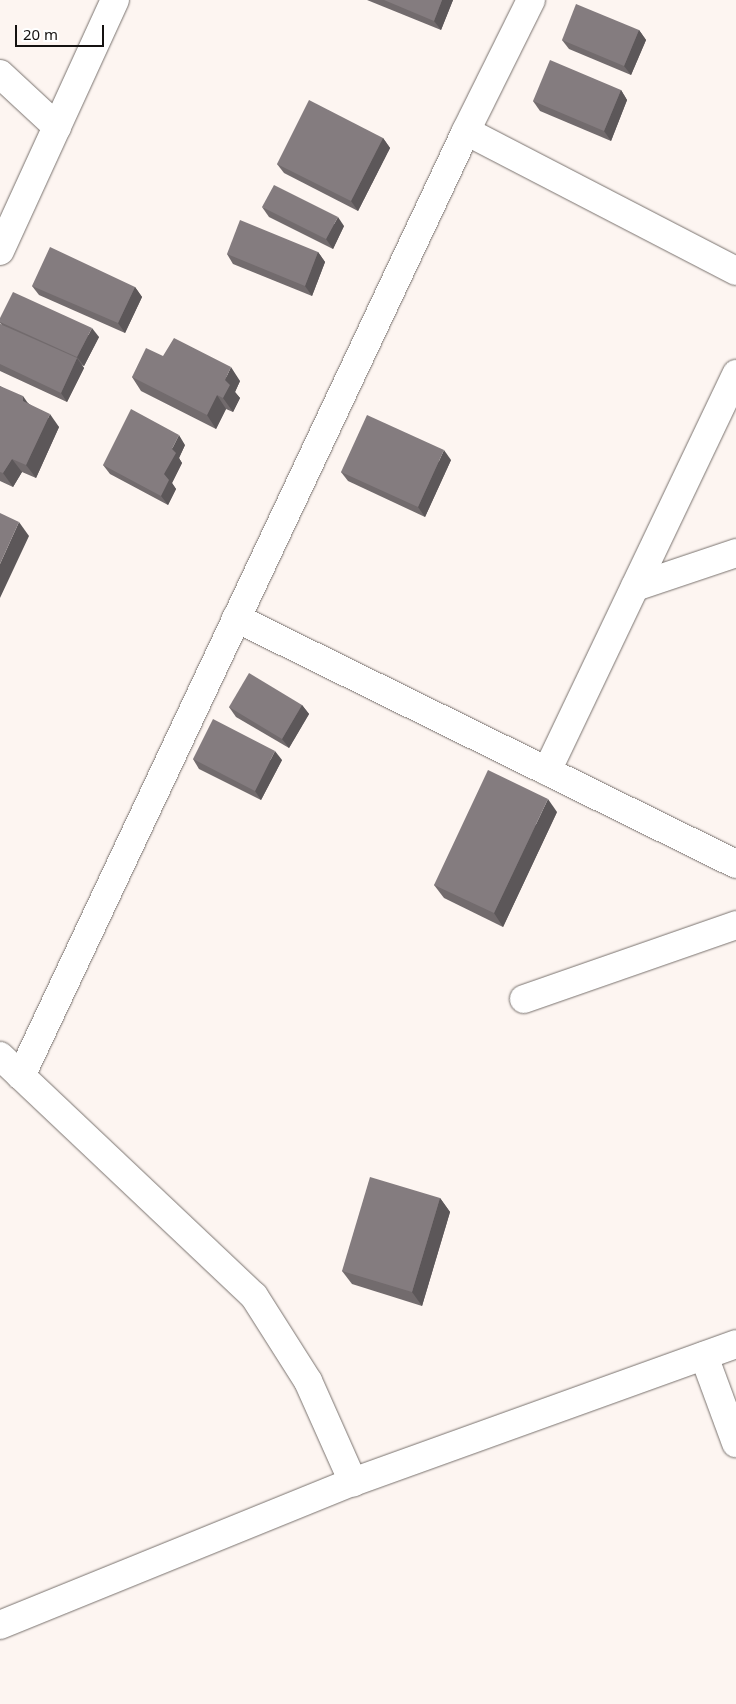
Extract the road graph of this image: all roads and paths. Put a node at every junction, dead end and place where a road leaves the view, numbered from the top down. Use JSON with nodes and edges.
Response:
{"nodes":[{"id":1,"x":115,"y":0,"type":"edge"},
{"id":2,"x":531,"y":0,"type":"edge"},
{"id":3,"x":0,"y":74,"type":"edge"},
{"id":4,"x":57,"y":127,"type":"junction"},
{"id":5,"x":466,"y":131,"type":"junction"},
{"id":6,"x":0,"y":251,"type":"edge"},
{"id":7,"x":736,"y":271,"type":"edge"},
{"id":8,"x":736,"y":374,"type":"edge"},
{"id":9,"x":736,"y":553,"type":"edge"},
{"id":10,"x":635,"y":587,"type":"junction"},
{"id":11,"x":236,"y":618,"type":"junction"},
{"id":12,"x":547,"y":771,"type":"junction"},
{"id":13,"x":736,"y":864,"type":"edge"},
{"id":14,"x":736,"y":925,"type":"edge"},
{"id":15,"x":524,"y":999,"type":"dead end"},
{"id":16,"x":0,"y":1056,"type":"edge"},
{"id":17,"x":21,"y":1076,"type":"junction"},
{"id":18,"x":736,"y":1344,"type":"edge"},
{"id":19,"x":704,"y":1356,"type":"junction"},
{"id":20,"x":736,"y":1443,"type":"edge"},
{"id":21,"x":353,"y":1482,"type":"junction"},
{"id":22,"x":0,"y":1625,"type":"edge"}],
"edges":[{"from":1,"to":4,"type":"street"},
{"from":2,"to":5,"type":"street"},
{"from":3,"to":4,"type":"street"},
{"from":4,"to":6,"type":"street"},
{"from":5,"to":7,"type":"street"},
{"from":5,"to":11,"type":"street"},
{"from":8,"to":10,"type":"street"},
{"from":9,"to":10,"type":"street"},
{"from":10,"to":12,"type":"street"},
{"from":11,"to":12,"type":"street"},
{"from":11,"to":17,"type":"street"},
{"from":12,"to":13,"type":"street"},
{"from":14,"to":15,"type":"street"},
{"from":16,"to":17,"type":"street"},
{"from":17,"to":21,"type":"street"},
{"from":18,"to":19,"type":"street"},
{"from":19,"to":20,"type":"street"},
{"from":19,"to":21,"type":"street"},
{"from":21,"to":22,"type":"street"}]}
